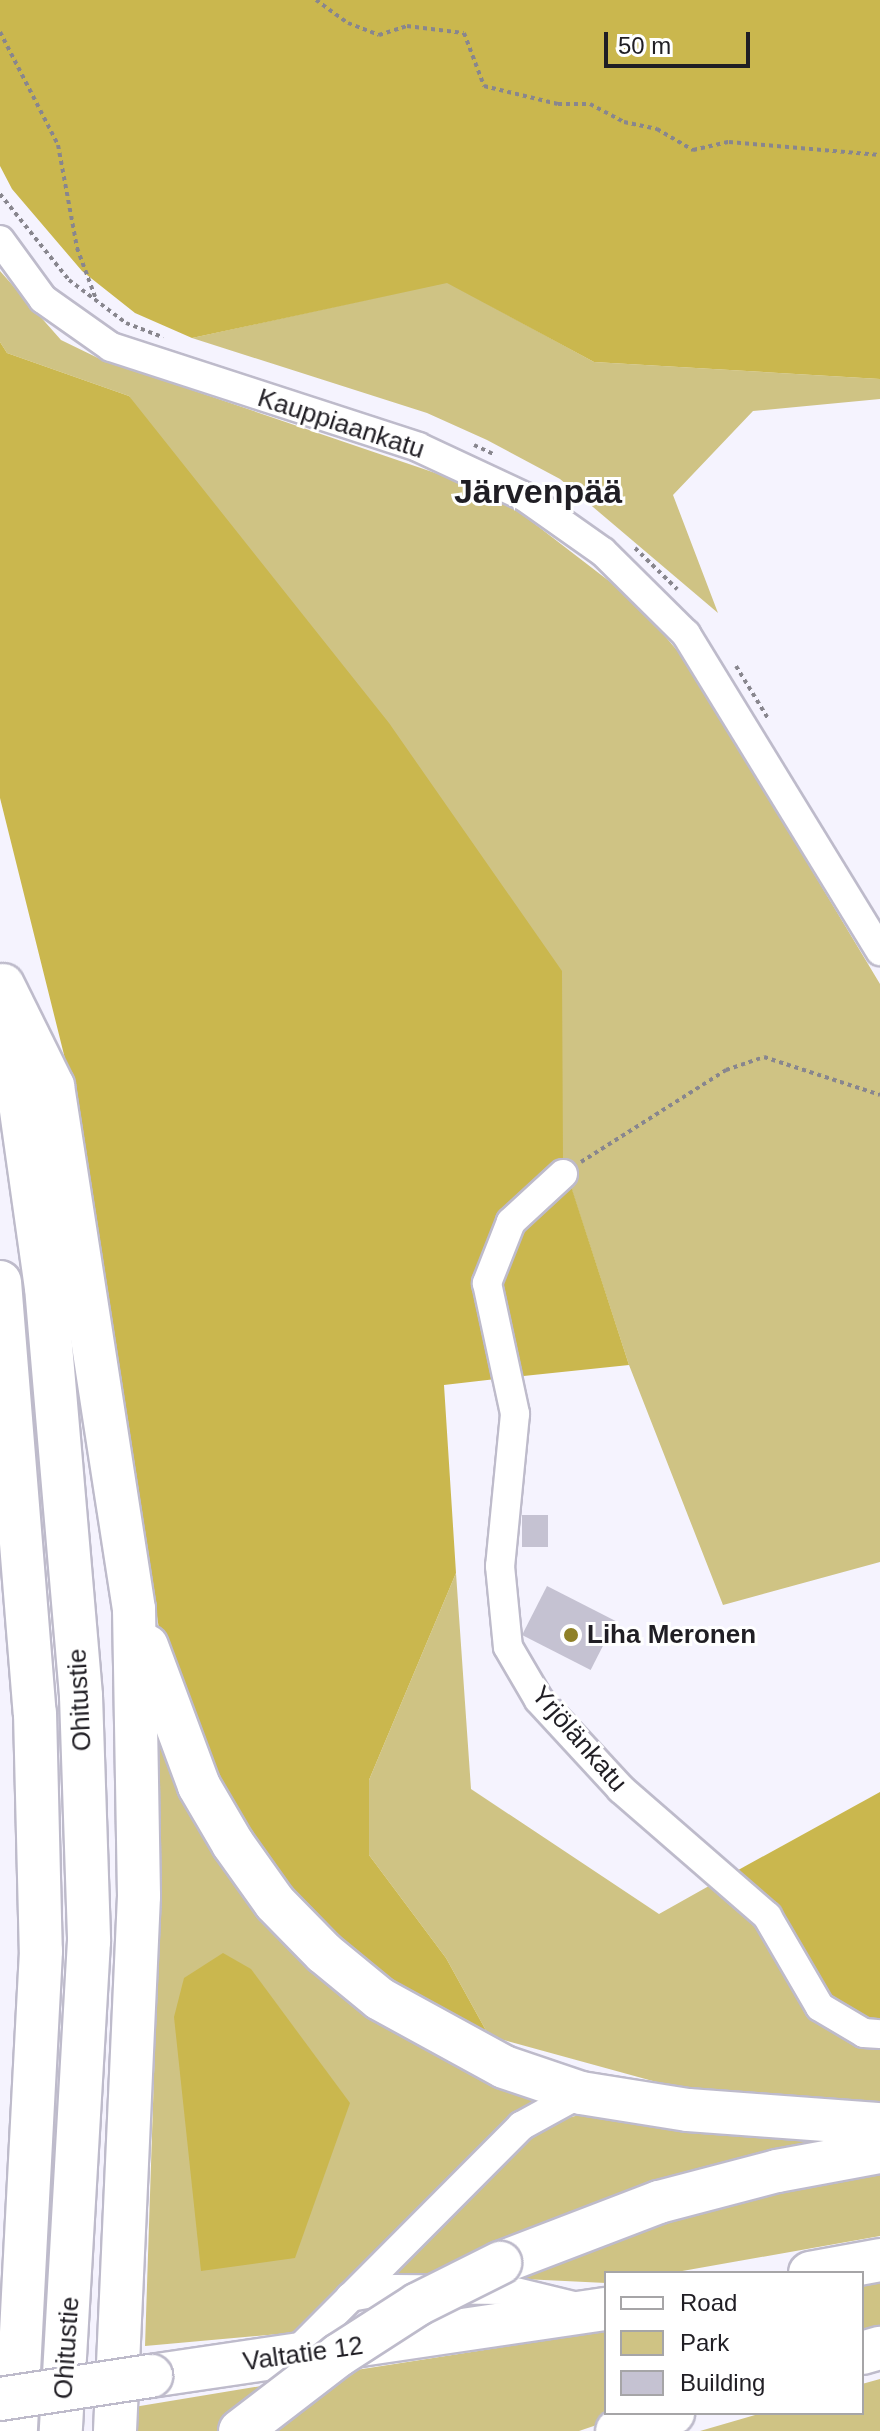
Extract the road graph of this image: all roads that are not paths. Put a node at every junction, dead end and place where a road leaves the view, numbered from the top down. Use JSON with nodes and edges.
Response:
{"nodes":[{"id":1,"x":0,"y":240,"type":"edge"},
{"id":2,"x":880,"y":951,"type":"edge"},
{"id":3,"x":1,"y":979,"type":"edge"},
{"id":4,"x":563,"y":1174,"type":"road end"},
{"id":5,"x":0,"y":1282,"type":"edge"},
{"id":6,"x":134,"y":1609,"type":"junction"},
{"id":7,"x":880,"y":2034,"type":"edge"},
{"id":8,"x":581,"y":2093,"type":"junction"},
{"id":9,"x":880,"y":2124,"type":"edge"},
{"id":10,"x":880,"y":2152,"type":"edge"},
{"id":11,"x":880,"y":2260,"type":"edge"},
{"id":12,"x":821,"y":2271,"type":"edge"},
{"id":13,"x":350,"y":2297,"type":"junction"},
{"id":14,"x":600,"y":2310,"type":"edge"},
{"id":15,"x":292,"y":2356,"type":"junction"},
{"id":16,"x":0,"y":2399,"type":"edge"},
{"id":17,"x":667,"y":2415,"type":"edge"},
{"id":18,"x":16,"y":2431,"type":"edge"},
{"id":19,"x":61,"y":2431,"type":"edge"},
{"id":20,"x":115,"y":2431,"type":"edge"},
{"id":21,"x":240,"y":2431,"type":"edge"},
{"id":22,"x":617,"y":2431,"type":"edge"}],
"edges":[{"from":1,"to":2,"type":"street","name":"Kauppiaankatu"},
{"from":3,"to":6,"type":"highway"},
{"from":3,"to":19,"type":"highway","name":"Ohitustie"},
{"from":4,"to":7,"type":"street","name":"Yrjölänkatu"},
{"from":5,"to":18,"type":"highway","name":"Ohitustie"},
{"from":6,"to":8,"type":"highway"},
{"from":6,"to":20,"type":"highway"},
{"from":8,"to":9,"type":"highway"},
{"from":8,"to":13,"type":"street"},
{"from":10,"to":21,"type":"highway","bridge":true},
{"from":11,"to":12,"type":"highway"},
{"from":13,"to":14,"type":"street"},
{"from":13,"to":15,"type":"street"},
{"from":14,"to":15,"type":"highway","name":"Valtatie 12"},
{"from":15,"to":16,"type":"highway","name":"Valtatie 12","bridge":true},
{"from":17,"to":22,"type":"highway"}]}
